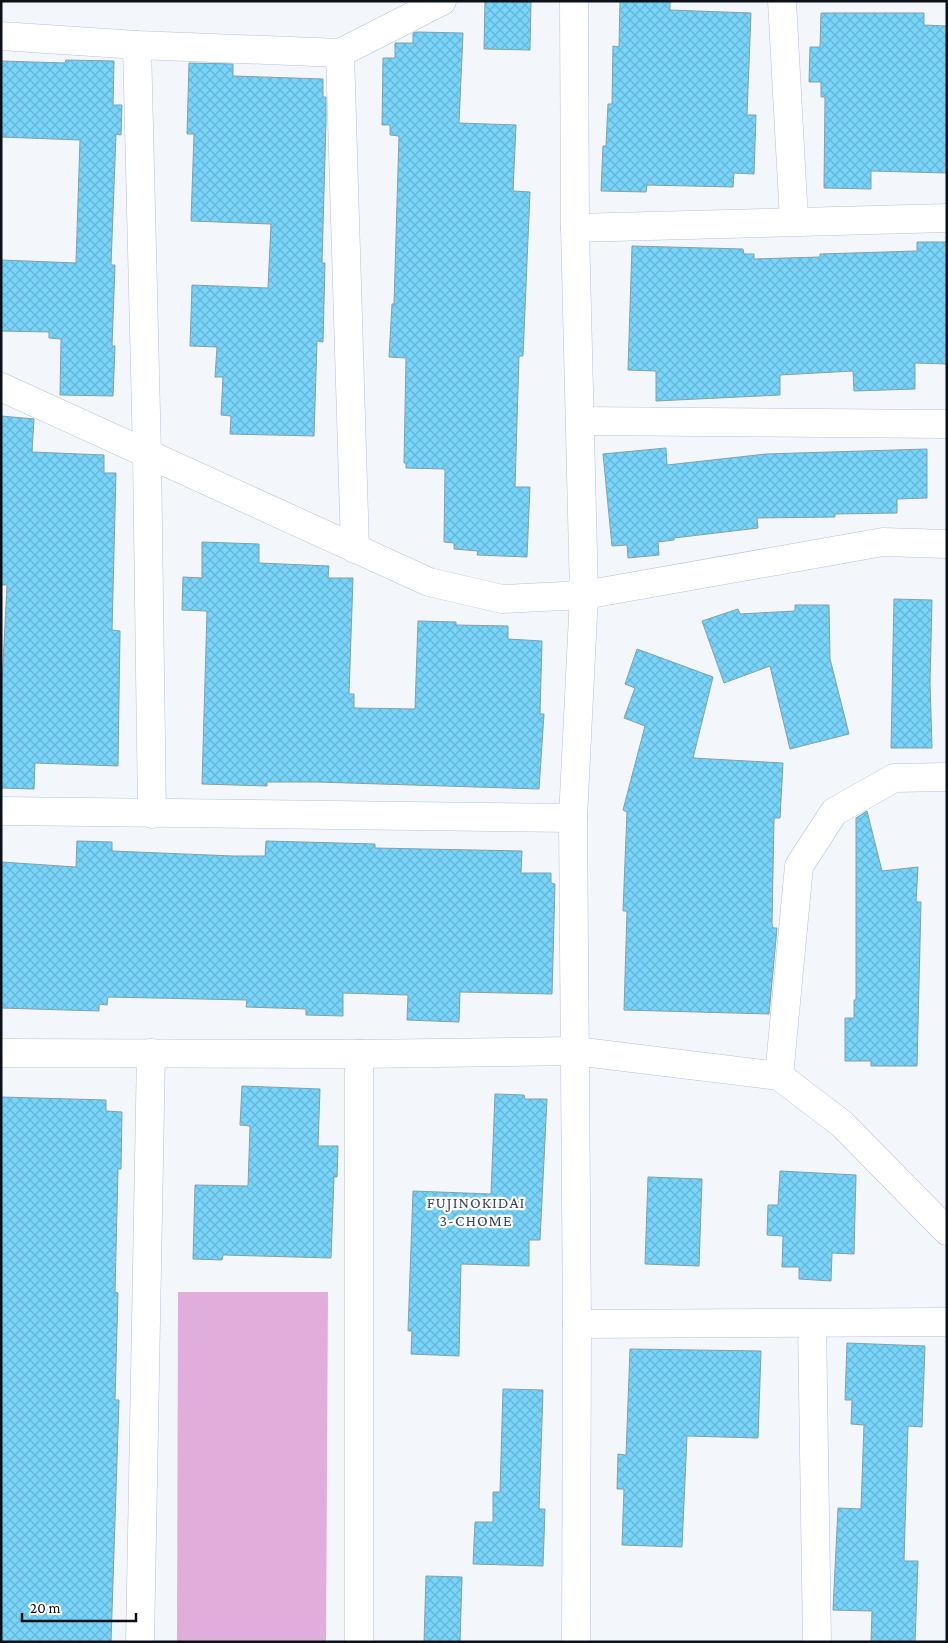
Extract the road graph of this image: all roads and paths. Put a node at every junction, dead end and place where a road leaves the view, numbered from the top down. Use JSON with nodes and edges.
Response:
{"nodes":[{"id":1,"x":442,"y":1,"type":"edge"},
{"id":2,"x":574,"y":1,"type":"edge"},
{"id":3,"x":782,"y":1,"type":"edge"},
{"id":4,"x":1,"y":36,"type":"edge"},
{"id":5,"x":136,"y":45,"type":"junction"},
{"id":6,"x":340,"y":53,"type":"junction"},
{"id":7,"x":947,"y":218,"type":"edge"},
{"id":8,"x":794,"y":221,"type":"junction"},
{"id":9,"x":575,"y":228,"type":"junction"},
{"id":10,"x":1,"y":387,"type":"edge"},
{"id":11,"x":580,"y":421,"type":"junction"},
{"id":12,"x":947,"y":424,"type":"edge"},
{"id":13,"x":147,"y":454,"type":"junction"},
{"id":14,"x":947,"y":544,"type":"edge"},
{"id":15,"x":355,"y":549,"type":"junction"},
{"id":16,"x":584,"y":594,"type":"junction"},
{"id":17,"x":947,"y":777,"type":"edge"},
{"id":18,"x":1,"y":811,"type":"edge"},
{"id":19,"x":152,"y":814,"type":"junction"},
{"id":20,"x":573,"y":818,"type":"junction"},
{"id":21,"x":576,"y":1051,"type":"junction"},
{"id":22,"x":1,"y":1053,"type":"edge"},
{"id":23,"x":152,"y":1053,"type":"junction"},
{"id":24,"x":359,"y":1054,"type":"junction"},
{"id":25,"x":779,"y":1076,"type":"junction"},
{"id":26,"x":947,"y":1231,"type":"edge"},
{"id":27,"x":947,"y":1322,"type":"edge"},
{"id":28,"x":812,"y":1323,"type":"junction"},
{"id":29,"x":577,"y":1324,"type":"junction"},
{"id":30,"x":140,"y":1642,"type":"edge"},
{"id":31,"x":359,"y":1642,"type":"edge"},
{"id":32,"x":576,"y":1642,"type":"edge"},
{"id":33,"x":817,"y":1642,"type":"edge"}],
"edges":[{"from":1,"to":6,"type":"street"},
{"from":2,"to":9,"type":"street"},
{"from":3,"to":8,"type":"street"},
{"from":4,"to":5,"type":"street"},
{"from":5,"to":6,"type":"street"},
{"from":5,"to":13,"type":"street"},
{"from":6,"to":15,"type":"street"},
{"from":7,"to":8,"type":"street"},
{"from":8,"to":9,"type":"street"},
{"from":9,"to":11,"type":"street"},
{"from":10,"to":13,"type":"street"},
{"from":11,"to":12,"type":"street"},
{"from":11,"to":16,"type":"street"},
{"from":13,"to":15,"type":"street"},
{"from":13,"to":19,"type":"street"},
{"from":14,"to":16,"type":"street"},
{"from":15,"to":16,"type":"street"},
{"from":16,"to":20,"type":"street"},
{"from":17,"to":25,"type":"street"},
{"from":18,"to":19,"type":"street"},
{"from":19,"to":20,"type":"street"},
{"from":20,"to":21,"type":"street"},
{"from":21,"to":24,"type":"street"},
{"from":21,"to":25,"type":"street"},
{"from":21,"to":29,"type":"street"},
{"from":22,"to":23,"type":"street"},
{"from":23,"to":24,"type":"street"},
{"from":23,"to":30,"type":"street"},
{"from":24,"to":31,"type":"street"},
{"from":25,"to":26,"type":"street"},
{"from":27,"to":28,"type":"street"},
{"from":28,"to":29,"type":"street"},
{"from":28,"to":33,"type":"street"},
{"from":29,"to":32,"type":"street"}]}
